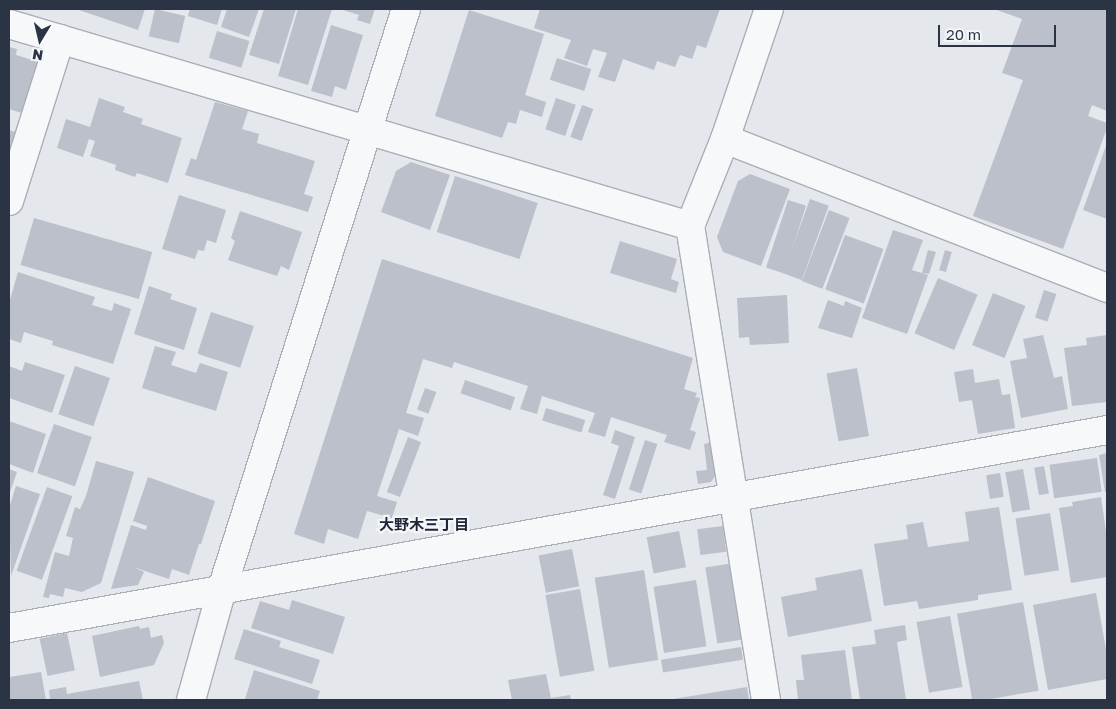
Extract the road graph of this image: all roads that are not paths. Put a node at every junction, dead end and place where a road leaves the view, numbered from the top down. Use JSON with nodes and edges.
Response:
{"nodes":[{"id":1,"x":406,"y":9,"type":"edge"},
{"id":2,"x":768,"y":9,"type":"edge"},
{"id":3,"x":9,"y":24,"type":"edge"},
{"id":4,"x":60,"y":39,"type":"junction"},
{"id":5,"x":368,"y":130,"type":"junction"},
{"id":6,"x":725,"y":139,"type":"junction"},
{"id":7,"x":9,"y":201,"type":"edge"},
{"id":8,"x":690,"y":226,"type":"junction"},
{"id":9,"x":1107,"y":288,"type":"edge"},
{"id":10,"x":1107,"y":430,"type":"edge"},
{"id":11,"x":734,"y":496,"type":"junction"},
{"id":12,"x":222,"y":589,"type":"junction"},
{"id":13,"x":9,"y":628,"type":"edge"},
{"id":14,"x":191,"y":700,"type":"edge"},
{"id":15,"x":766,"y":700,"type":"edge"}],
"edges":[{"from":1,"to":5,"type":"street"},
{"from":2,"to":6,"type":"street"},
{"from":3,"to":4,"type":"street"},
{"from":4,"to":5,"type":"street"},
{"from":4,"to":7,"type":"street"},
{"from":5,"to":8,"type":"street"},
{"from":5,"to":12,"type":"street"},
{"from":6,"to":8,"type":"street"},
{"from":6,"to":9,"type":"street"},
{"from":8,"to":11,"type":"street"},
{"from":10,"to":11,"type":"street"},
{"from":11,"to":12,"type":"street"},
{"from":11,"to":15,"type":"street"},
{"from":12,"to":13,"type":"street"},
{"from":12,"to":14,"type":"street"}]}
